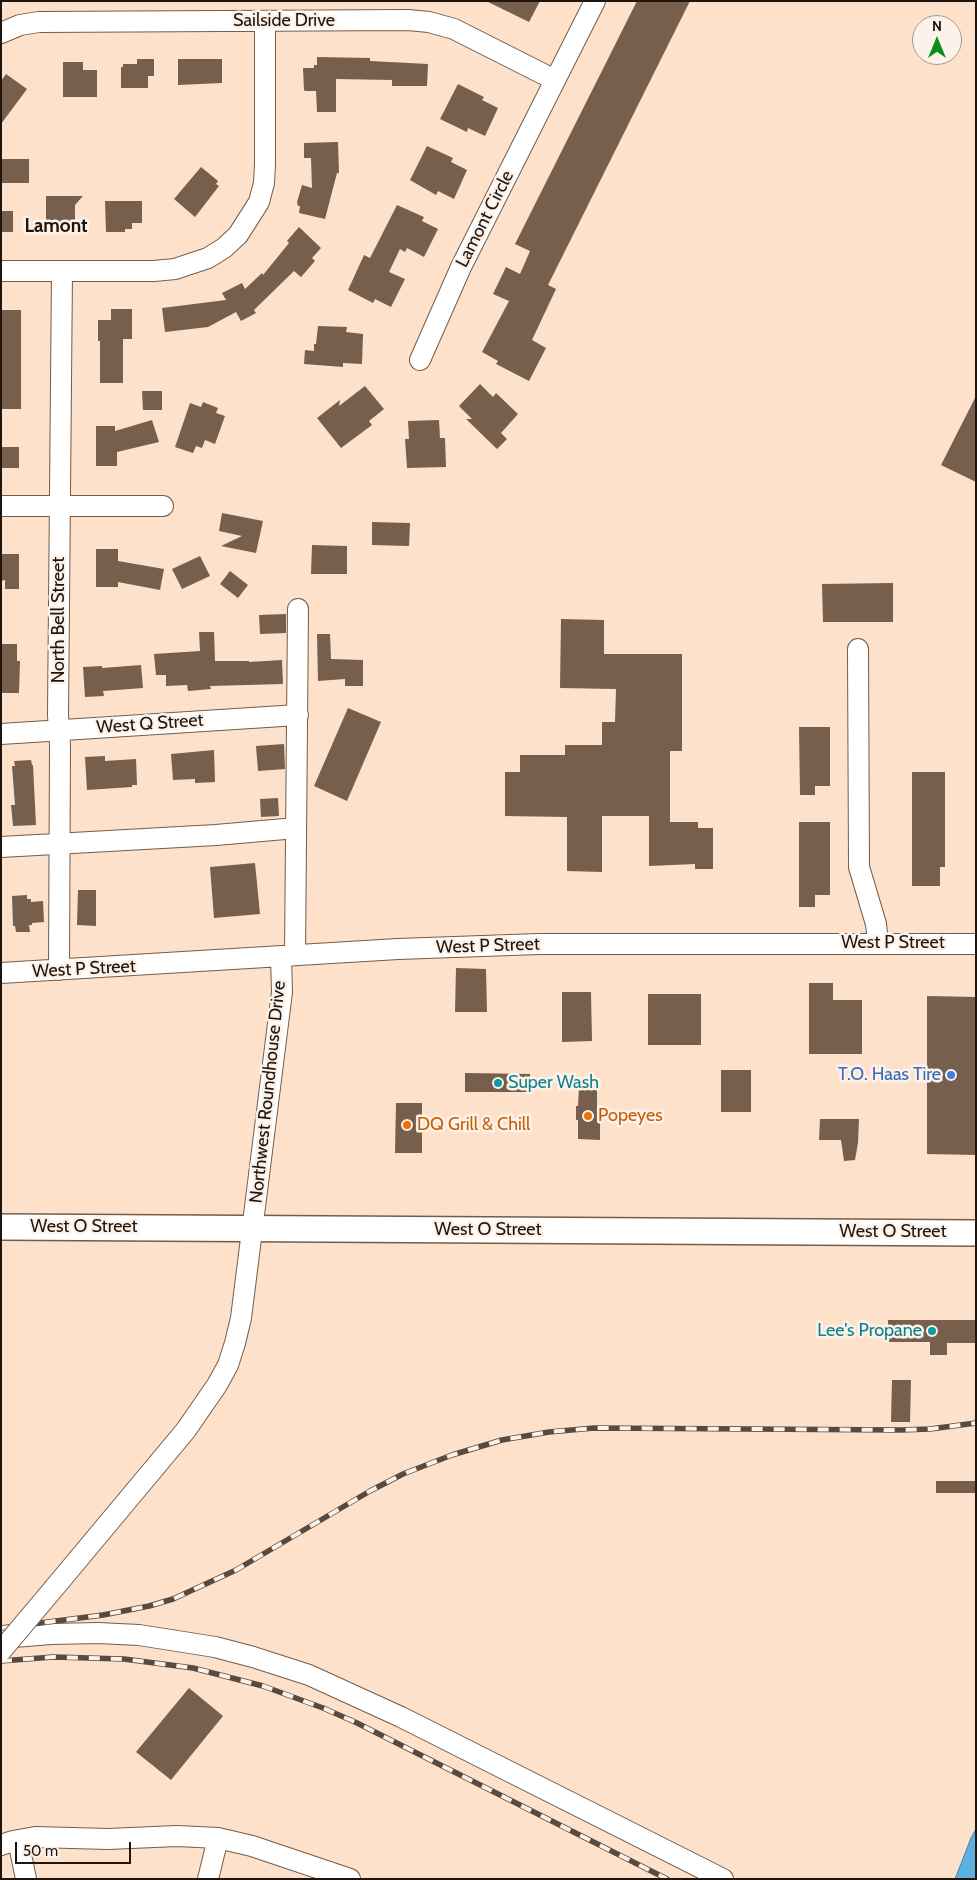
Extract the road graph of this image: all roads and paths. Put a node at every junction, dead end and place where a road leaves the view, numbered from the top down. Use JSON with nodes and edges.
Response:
{"nodes":[{"id":1,"x":595,"y":1,"type":"edge"},
{"id":2,"x":265,"y":21,"type":"junction"},
{"id":3,"x":1,"y":33,"type":"edge"},
{"id":4,"x":555,"y":80,"type":"junction"},
{"id":5,"x":1,"y":270,"type":"edge"},
{"id":6,"x":62,"y":270,"type":"junction"},
{"id":7,"x":420,"y":360,"type":"dead end"},
{"id":8,"x":1,"y":506,"type":"edge"},
{"id":9,"x":59,"y":506,"type":"junction"},
{"id":10,"x":163,"y":506,"type":"dead end"},
{"id":11,"x":298,"y":609,"type":"dead end"},
{"id":12,"x":858,"y":650,"type":"dead end"},
{"id":13,"x":298,"y":715,"type":"junction"},
{"id":14,"x":60,"y":730,"type":"junction"},
{"id":15,"x":1,"y":734,"type":"edge"},
{"id":16,"x":296,"y":828,"type":"junction"},
{"id":17,"x":60,"y":845,"type":"junction"},
{"id":18,"x":1,"y":847,"type":"edge"},
{"id":19,"x":878,"y":943,"type":"junction"},
{"id":20,"x":976,"y":944,"type":"edge"},
{"id":21,"x":288,"y":956,"type":"junction"},
{"id":22,"x":59,"y":970,"type":"junction"},
{"id":23,"x":1,"y":974,"type":"edge"},
{"id":24,"x":1,"y":1227,"type":"edge"},
{"id":25,"x":252,"y":1228,"type":"junction"},
{"id":26,"x":976,"y":1233,"type":"edge"},
{"id":27,"x":1,"y":1638,"type":"edge"},
{"id":28,"x":1,"y":1651,"type":"edge"},
{"id":29,"x":218,"y":1838,"type":"junction"},
{"id":30,"x":10,"y":1842,"type":"edge"},
{"id":31,"x":26,"y":1879,"type":"edge"},
{"id":32,"x":208,"y":1879,"type":"edge"},
{"id":33,"x":350,"y":1879,"type":"edge"},
{"id":34,"x":723,"y":1879,"type":"edge"}],
"edges":[{"from":1,"to":4,"type":"street","name":"Lamont Circle"},
{"from":2,"to":3,"type":"street","name":"Sailside Drive"},
{"from":2,"to":4,"type":"street","name":"Sailside Drive"},
{"from":2,"to":6,"type":"street"},
{"from":4,"to":7,"type":"street","name":"Lamont Circle"},
{"from":5,"to":6,"type":"street"},
{"from":6,"to":9,"type":"street","name":"North Bell Street"},
{"from":8,"to":9,"type":"street"},
{"from":9,"to":10,"type":"street"},
{"from":9,"to":14,"type":"street","name":"North Bell Street"},
{"from":11,"to":13,"type":"street","name":"Northwest Roundhouse Drive"},
{"from":12,"to":19,"type":"street"},
{"from":13,"to":14,"type":"street","name":"West Q Street"},
{"from":13,"to":16,"type":"street","name":"Northwest Roundhouse Drive"},
{"from":14,"to":15,"type":"street","name":"West Q Street"},
{"from":14,"to":17,"type":"street","name":"North Bell Street"},
{"from":16,"to":17,"type":"street"},
{"from":16,"to":21,"type":"street","name":"Northwest Roundhouse Drive"},
{"from":17,"to":18,"type":"street"},
{"from":17,"to":22,"type":"street","name":"North Bell Street"},
{"from":19,"to":20,"type":"street","name":"West P Street"},
{"from":19,"to":21,"type":"street","name":"West P Street"},
{"from":21,"to":22,"type":"street","name":"West P Street"},
{"from":21,"to":25,"type":"street","name":"Northwest Roundhouse Drive"},
{"from":22,"to":23,"type":"street","name":"West P Street"},
{"from":24,"to":25,"type":"main road","name":"West O Street"},
{"from":25,"to":26,"type":"main road","name":"West O Street"},
{"from":25,"to":28,"type":"street","name":"Northwest Roundhouse Drive","bridge":true},
{"from":27,"to":34,"type":"street"},
{"from":29,"to":30,"type":"street"},
{"from":29,"to":32,"type":"street"},
{"from":29,"to":33,"type":"street"},
{"from":30,"to":31,"type":"street"}]}
